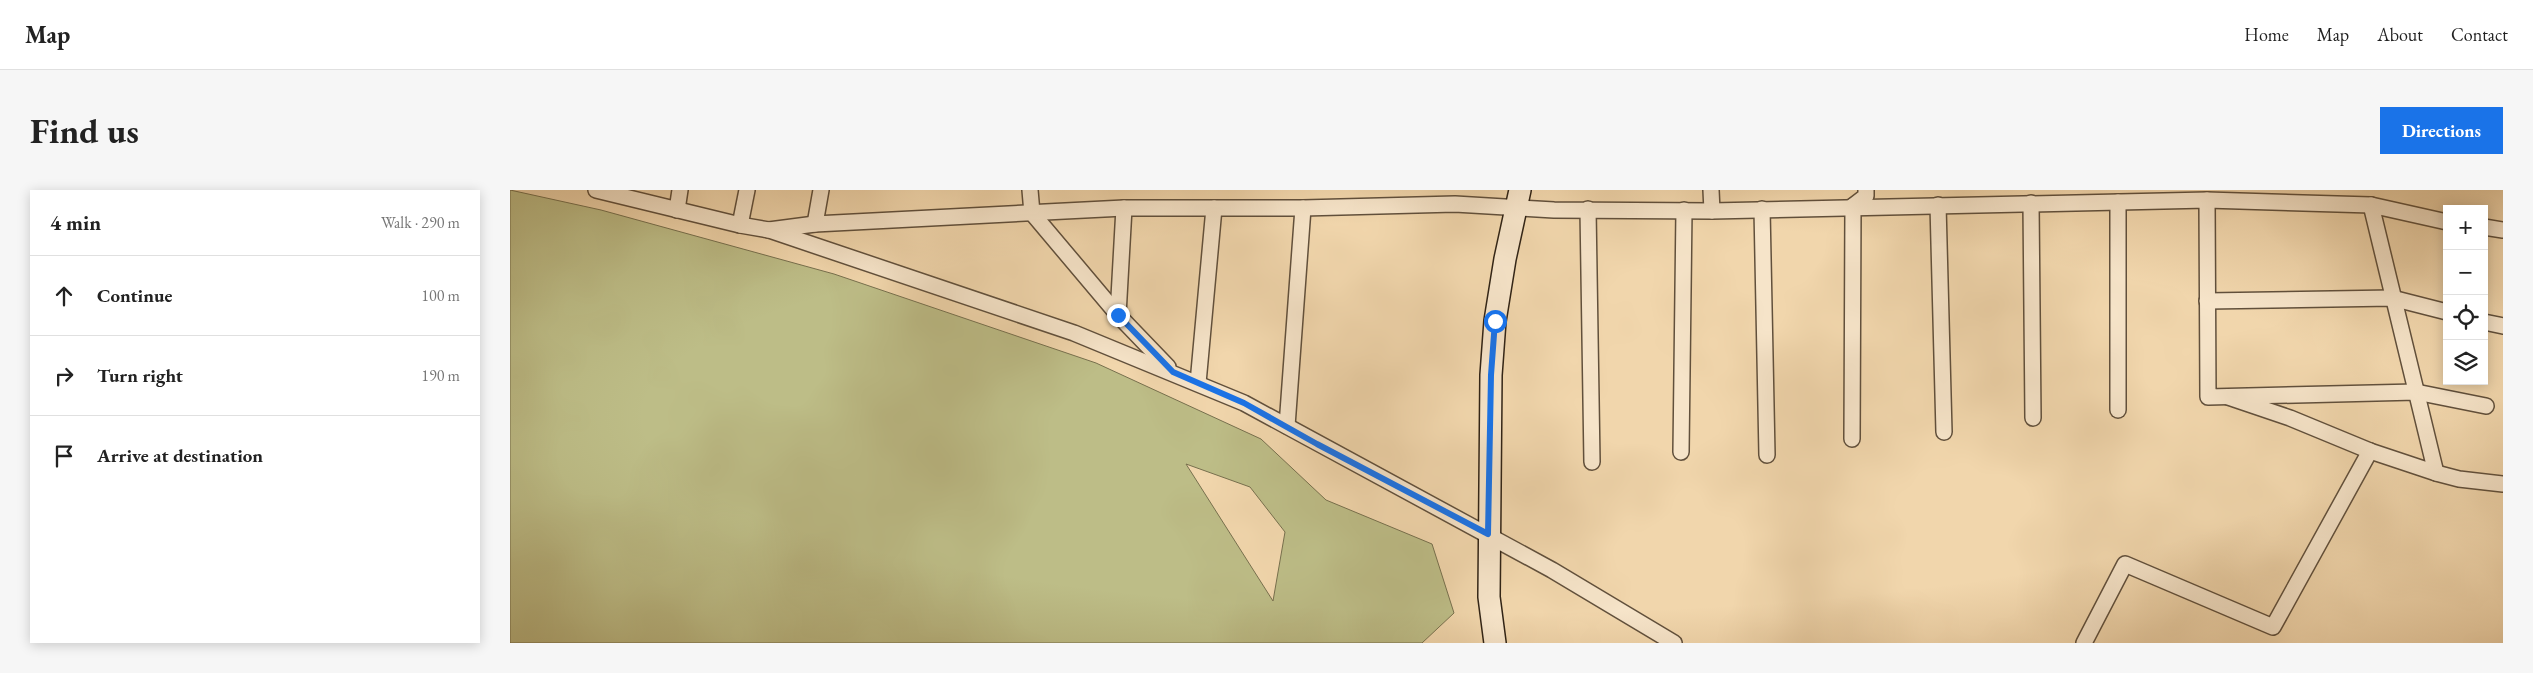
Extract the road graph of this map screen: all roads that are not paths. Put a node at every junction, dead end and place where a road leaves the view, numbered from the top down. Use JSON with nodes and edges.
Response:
{"nodes":[{"id":1,"x":597,"y":190,"type":"edge"},
{"id":2,"x":680,"y":190,"type":"edge"},
{"id":3,"x":747,"y":190,"type":"edge"},
{"id":4,"x":821,"y":190,"type":"edge"},
{"id":5,"x":1030,"y":190,"type":"edge"},
{"id":6,"x":1711,"y":190,"type":"edge"},
{"id":7,"x":1866,"y":190,"type":"edge"},
{"id":8,"x":2180,"y":195,"type":"edge"},
{"id":9,"x":1395,"y":197,"type":"edge"},
{"id":10,"x":1518,"y":199,"type":"edge"},
{"id":11,"x":2207,"y":200,"type":"junction"},
{"id":12,"x":2118,"y":202,"type":"junction"},
{"id":13,"x":2031,"y":203,"type":"junction"},
{"id":14,"x":1938,"y":204,"type":"junction"},
{"id":15,"x":1853,"y":206,"type":"junction"},
{"id":16,"x":2371,"y":206,"type":"junction"},
{"id":17,"x":1124,"y":208,"type":"junction"},
{"id":18,"x":1214,"y":208,"type":"junction"},
{"id":19,"x":1303,"y":208,"type":"junction"},
{"id":20,"x":1588,"y":209,"type":"junction"},
{"id":21,"x":1762,"y":209,"type":"junction"},
{"id":22,"x":677,"y":210,"type":"junction"},
{"id":23,"x":1684,"y":210,"type":"junction"},
{"id":24,"x":1712,"y":210,"type":"junction"},
{"id":25,"x":1032,"y":213,"type":"junction"},
{"id":26,"x":2443,"y":221,"type":"edge"},
{"id":27,"x":816,"y":224,"type":"junction"},
{"id":28,"x":740,"y":225,"type":"junction"},
{"id":29,"x":2488,"y":228,"type":"edge"},
{"id":30,"x":769,"y":230,"type":"junction"},
{"id":31,"x":2503,"y":230,"type":"edge"},
{"id":32,"x":2392,"y":298,"type":"junction"},
{"id":33,"x":2208,"y":301,"type":"junction"},
{"id":34,"x":2443,"y":311,"type":"edge"},
{"id":35,"x":1118,"y":315,"type":"junction"},
{"id":36,"x":2488,"y":323,"type":"edge"},
{"id":37,"x":2503,"y":326,"type":"edge"},
{"id":38,"x":1173,"y":372,"type":"junction"},
{"id":39,"x":1198,"y":383,"type":"junction"},
{"id":40,"x":2416,"y":392,"type":"junction"},
{"id":41,"x":2228,"y":397,"type":"junction"},
{"id":42,"x":2486,"y":406,"type":"dead end"},
{"id":43,"x":2118,"y":410,"type":"dead end"},
{"id":44,"x":2033,"y":418,"type":"dead end"},
{"id":45,"x":1287,"y":426,"type":"junction"},
{"id":46,"x":1944,"y":432,"type":"dead end"},
{"id":47,"x":1852,"y":439,"type":"dead end"},
{"id":48,"x":2370,"y":451,"type":"junction"},
{"id":49,"x":1681,"y":452,"type":"dead end"},
{"id":50,"x":1767,"y":455,"type":"dead end"},
{"id":51,"x":1592,"y":462,"type":"dead end"},
{"id":52,"x":2436,"y":473,"type":"junction"},
{"id":53,"x":2503,"y":484,"type":"edge"},
{"id":54,"x":1488,"y":534,"type":"junction"},
{"id":55,"x":1495,"y":643,"type":"edge"},
{"id":56,"x":1674,"y":643,"type":"edge"},
{"id":57,"x":2084,"y":643,"type":"edge"}],
"edges":[{"from":1,"to":22,"type":"street"},
{"from":2,"to":22,"type":"street"},
{"from":3,"to":28,"type":"street"},
{"from":4,"to":27,"type":"street"},
{"from":5,"to":25,"type":"street"},
{"from":6,"to":24,"type":"street"},
{"from":7,"to":15,"type":"street"},
{"from":8,"to":11,"type":"street"},
{"from":8,"to":12,"type":"street"},
{"from":9,"to":10,"type":"street"},
{"from":9,"to":19,"type":"street"},
{"from":10,"to":20,"type":"street"},
{"from":10,"to":54,"type":"street"},
{"from":11,"to":16,"type":"street"},
{"from":11,"to":33,"type":"street"},
{"from":12,"to":13,"type":"street"},
{"from":12,"to":43,"type":"street"},
{"from":13,"to":14,"type":"street"},
{"from":13,"to":44,"type":"street"},
{"from":14,"to":15,"type":"street"},
{"from":14,"to":46,"type":"street"},
{"from":15,"to":21,"type":"street"},
{"from":15,"to":47,"type":"street"},
{"from":16,"to":26,"type":"street"},
{"from":16,"to":32,"type":"street"},
{"from":17,"to":18,"type":"street"},
{"from":17,"to":25,"type":"street"},
{"from":17,"to":35,"type":"street"},
{"from":18,"to":19,"type":"street"},
{"from":18,"to":39,"type":"street"},
{"from":19,"to":45,"type":"street"},
{"from":20,"to":23,"type":"street"},
{"from":20,"to":51,"type":"street"},
{"from":21,"to":24,"type":"street"},
{"from":21,"to":50,"type":"street"},
{"from":22,"to":28,"type":"street"},
{"from":23,"to":24,"type":"street"},
{"from":23,"to":49,"type":"street"},
{"from":25,"to":27,"type":"street"},
{"from":25,"to":35,"type":"street"},
{"from":27,"to":30,"type":"street"},
{"from":28,"to":30,"type":"street"},
{"from":29,"to":31,"type":"street"},
{"from":30,"to":38,"type":"street"},
{"from":32,"to":33,"type":"street"},
{"from":32,"to":34,"type":"street"},
{"from":32,"to":40,"type":"street"},
{"from":33,"to":41,"type":"street"},
{"from":35,"to":38,"type":"street"},
{"from":36,"to":37,"type":"street"},
{"from":38,"to":39,"type":"street"},
{"from":39,"to":45,"type":"street"},
{"from":40,"to":41,"type":"street"},
{"from":40,"to":42,"type":"street"},
{"from":40,"to":52,"type":"street"},
{"from":41,"to":48,"type":"street"},
{"from":45,"to":54,"type":"street"},
{"from":48,"to":52,"type":"street"},
{"from":48,"to":57,"type":"street"},
{"from":52,"to":53,"type":"street"},
{"from":54,"to":55,"type":"street"},
{"from":54,"to":56,"type":"street"}]}
